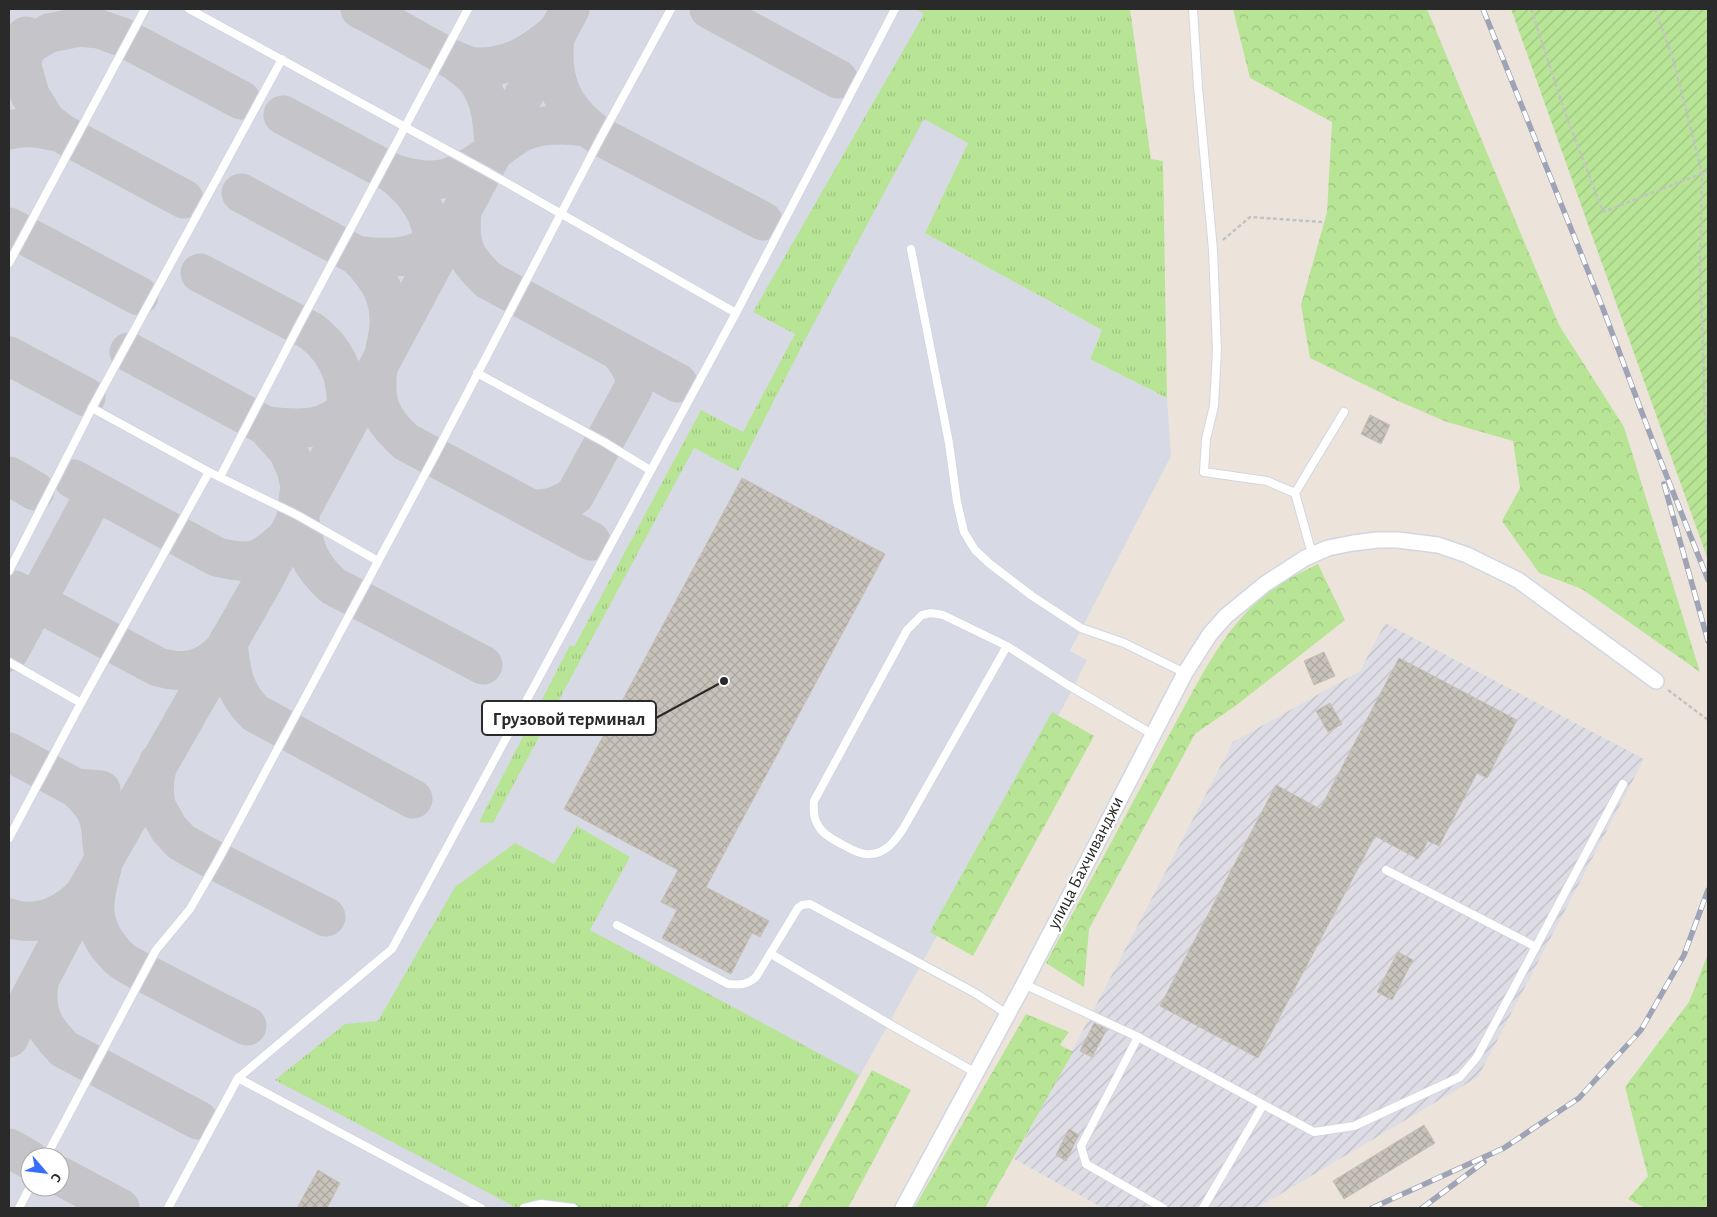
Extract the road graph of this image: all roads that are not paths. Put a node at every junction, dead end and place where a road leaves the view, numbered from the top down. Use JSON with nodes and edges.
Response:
{"nodes":[{"id":1,"x":145,"y":9,"type":"edge"},
{"id":2,"x":189,"y":9,"type":"edge"},
{"id":3,"x":468,"y":9,"type":"edge"},
{"id":4,"x":671,"y":9,"type":"edge"},
{"id":5,"x":1193,"y":9,"type":"edge"},
{"id":6,"x":892,"y":10,"type":"edge"},
{"id":7,"x":282,"y":59,"type":"junction"},
{"id":8,"x":405,"y":127,"type":"junction"},
{"id":9,"x":562,"y":214,"type":"junction"},
{"id":10,"x":912,"y":249,"type":"dead end"},
{"id":11,"x":9,"y":263,"type":"edge"},
{"id":12,"x":736,"y":313,"type":"junction"},
{"id":13,"x":477,"y":373,"type":"junction"},
{"id":14,"x":92,"y":408,"type":"junction"},
{"id":15,"x":1344,"y":412,"type":"dead end"},
{"id":16,"x":650,"y":470,"type":"junction"},
{"id":17,"x":209,"y":472,"type":"junction"},
{"id":18,"x":220,"y":477,"type":"junction"},
{"id":19,"x":1295,"y":492,"type":"junction"},
{"id":20,"x":1312,"y":554,"type":"junction"},
{"id":21,"x":378,"y":560,"type":"junction"},
{"id":22,"x":9,"y":572,"type":"edge"},
{"id":23,"x":1007,"y":646,"type":"junction"},
{"id":24,"x":9,"y":662,"type":"edge"},
{"id":25,"x":1185,"y":673,"type":"junction"},
{"id":26,"x":1656,"y":681,"type":"road end"},
{"id":27,"x":81,"y":703,"type":"junction"},
{"id":28,"x":1152,"y":734,"type":"junction"},
{"id":29,"x":1623,"y":784,"type":"dead end"},
{"id":30,"x":9,"y":838,"type":"edge"},
{"id":31,"x":1386,"y":870,"type":"dead end"},
{"id":32,"x":617,"y":926,"type":"dead end"},
{"id":33,"x":1536,"y":947,"type":"junction"},
{"id":34,"x":771,"y":954,"type":"junction"},
{"id":35,"x":1024,"y":984,"type":"junction"},
{"id":36,"x":1007,"y":1014,"type":"junction"},
{"id":37,"x":1138,"y":1037,"type":"junction"},
{"id":38,"x":976,"y":1073,"type":"junction"},
{"id":39,"x":238,"y":1078,"type":"junction"},
{"id":40,"x":1262,"y":1104,"type":"junction"},
{"id":41,"x":51,"y":1147,"type":"edge"},
{"id":42,"x":168,"y":1208,"type":"edge"},
{"id":43,"x":481,"y":1208,"type":"edge"},
{"id":44,"x":524,"y":1208,"type":"edge"},
{"id":45,"x":572,"y":1208,"type":"edge"},
{"id":46,"x":903,"y":1208,"type":"edge"},
{"id":47,"x":1163,"y":1208,"type":"edge"},
{"id":48,"x":1203,"y":1208,"type":"edge"}],
"edges":[{"from":1,"to":11,"type":"lane"},
{"from":2,"to":7,"type":"lane"},
{"from":3,"to":8,"type":"lane"},
{"from":4,"to":9,"type":"lane"},
{"from":5,"to":19,"type":"lane"},
{"from":6,"to":12,"type":"lane"},
{"from":7,"to":8,"type":"lane"},
{"from":7,"to":14,"type":"lane"},
{"from":8,"to":9,"type":"lane"},
{"from":8,"to":18,"type":"lane"},
{"from":9,"to":12,"type":"lane"},
{"from":9,"to":13,"type":"lane"},
{"from":10,"to":25,"type":"lane"},
{"from":12,"to":16,"type":"lane"},
{"from":13,"to":16,"type":"lane"},
{"from":13,"to":21,"type":"lane"},
{"from":14,"to":17,"type":"lane"},
{"from":14,"to":22,"type":"lane"},
{"from":15,"to":19,"type":"lane"},
{"from":16,"to":39,"type":"lane"},
{"from":17,"to":18,"type":"lane"},
{"from":17,"to":27,"type":"lane"},
{"from":18,"to":21,"type":"lane"},
{"from":19,"to":20,"type":"lane"},
{"from":20,"to":25,"type":"street","name":"улица Бахчиванджи"},
{"from":20,"to":26,"type":"street","name":"улица Бахчиванджи"},
{"from":21,"to":41,"type":"lane"},
{"from":23,"to":23,"type":"lane"},
{"from":23,"to":28,"type":"lane"},
{"from":24,"to":27,"type":"lane"},
{"from":25,"to":28,"type":"street","name":"улица Бахчиванджи"},
{"from":27,"to":30,"type":"lane"},
{"from":28,"to":35,"type":"street","name":"улица Бахчиванджи"},
{"from":29,"to":33,"type":"lane"},
{"from":31,"to":33,"type":"lane"},
{"from":32,"to":34,"type":"lane"},
{"from":33,"to":40,"type":"lane"},
{"from":34,"to":36,"type":"lane"},
{"from":34,"to":38,"type":"lane"},
{"from":35,"to":36,"type":"street","name":"улица Бахчиванджи"},
{"from":35,"to":37,"type":"lane"},
{"from":36,"to":38,"type":"street","name":"улица Бахчиванджи"},
{"from":37,"to":40,"type":"lane"},
{"from":37,"to":47,"type":"lane"},
{"from":38,"to":46,"type":"street","name":"улица Бахчиванджи"},
{"from":39,"to":42,"type":"lane"},
{"from":39,"to":43,"type":"lane"},
{"from":40,"to":48,"type":"lane"},
{"from":44,"to":45,"type":"lane"}]}
